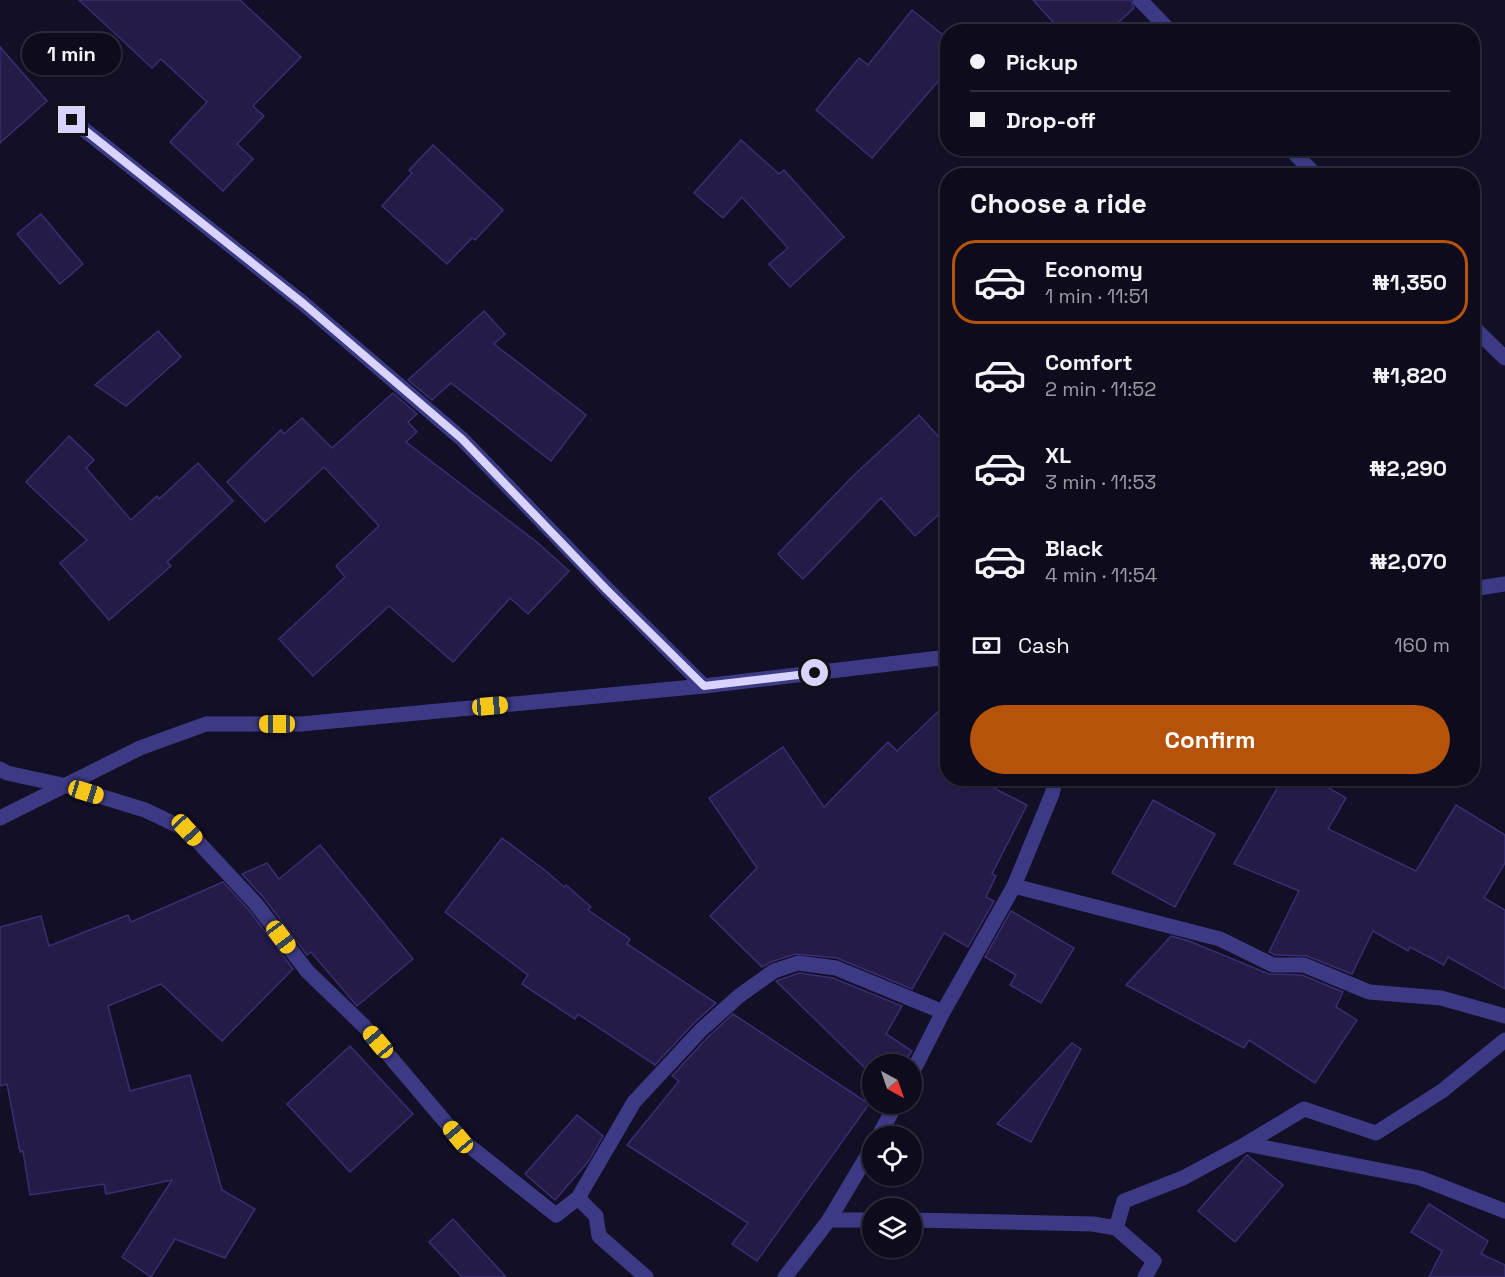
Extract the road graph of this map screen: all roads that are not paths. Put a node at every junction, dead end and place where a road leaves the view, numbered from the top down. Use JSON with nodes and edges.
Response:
{"nodes":[{"id":1,"x":1140,"y":0,"type":"edge"},
{"id":2,"x":1163,"y":24,"type":"edge"},
{"id":3,"x":72,"y":120,"type":"dead end"},
{"id":4,"x":1297,"y":156,"type":"edge"},
{"id":5,"x":1309,"y":168,"type":"edge"},
{"id":6,"x":1480,"y":334,"type":"edge"},
{"id":7,"x":1505,"y":358,"type":"edge"},
{"id":8,"x":1505,"y":584,"type":"edge"},
{"id":9,"x":1480,"y":588,"type":"edge"},
{"id":10,"x":940,"y":658,"type":"edge"},
{"id":11,"x":704,"y":686,"type":"junction"},
{"id":12,"x":0,"y":769,"type":"edge"},
{"id":13,"x":67,"y":786,"type":"junction"},
{"id":14,"x":1054,"y":786,"type":"edge"},
{"id":15,"x":0,"y":818,"type":"edge"},
{"id":16,"x":1014,"y":886,"type":"junction"},
{"id":17,"x":943,"y":1012,"type":"junction"},
{"id":18,"x":1505,"y":1016,"type":"edge"},
{"id":19,"x":1505,"y":1040,"type":"edge"},
{"id":20,"x":922,"y":1054,"type":"edge"},
{"id":21,"x":1246,"y":1144,"type":"junction"},
{"id":22,"x":862,"y":1164,"type":"edge"},
{"id":23,"x":578,"y":1198,"type":"junction"},
{"id":24,"x":1505,"y":1211,"type":"edge"},
{"id":25,"x":829,"y":1220,"type":"junction"},
{"id":26,"x":862,"y":1220,"type":"edge"},
{"id":27,"x":922,"y":1220,"type":"edge"},
{"id":28,"x":1116,"y":1228,"type":"junction"},
{"id":29,"x":646,"y":1277,"type":"edge"},
{"id":30,"x":785,"y":1277,"type":"edge"},
{"id":31,"x":1145,"y":1277,"type":"edge"}],
"edges":[{"from":1,"to":2,"type":"street"},
{"from":3,"to":11,"type":"street"},
{"from":4,"to":5,"type":"street"},
{"from":6,"to":7,"type":"street"},
{"from":8,"to":9,"type":"street"},
{"from":10,"to":11,"type":"street"},
{"from":11,"to":13,"type":"street"},
{"from":12,"to":13,"type":"street"},
{"from":13,"to":15,"type":"street"},
{"from":13,"to":23,"type":"street"},
{"from":14,"to":16,"type":"street"},
{"from":16,"to":17,"type":"street"},
{"from":16,"to":18,"type":"street"},
{"from":17,"to":20,"type":"street"},
{"from":17,"to":23,"type":"street"},
{"from":19,"to":21,"type":"street"},
{"from":21,"to":24,"type":"street"},
{"from":21,"to":28,"type":"street"},
{"from":22,"to":25,"type":"street"},
{"from":23,"to":29,"type":"street"},
{"from":25,"to":26,"type":"street"},
{"from":25,"to":30,"type":"street"},
{"from":27,"to":28,"type":"street"},
{"from":28,"to":31,"type":"street"}]}
